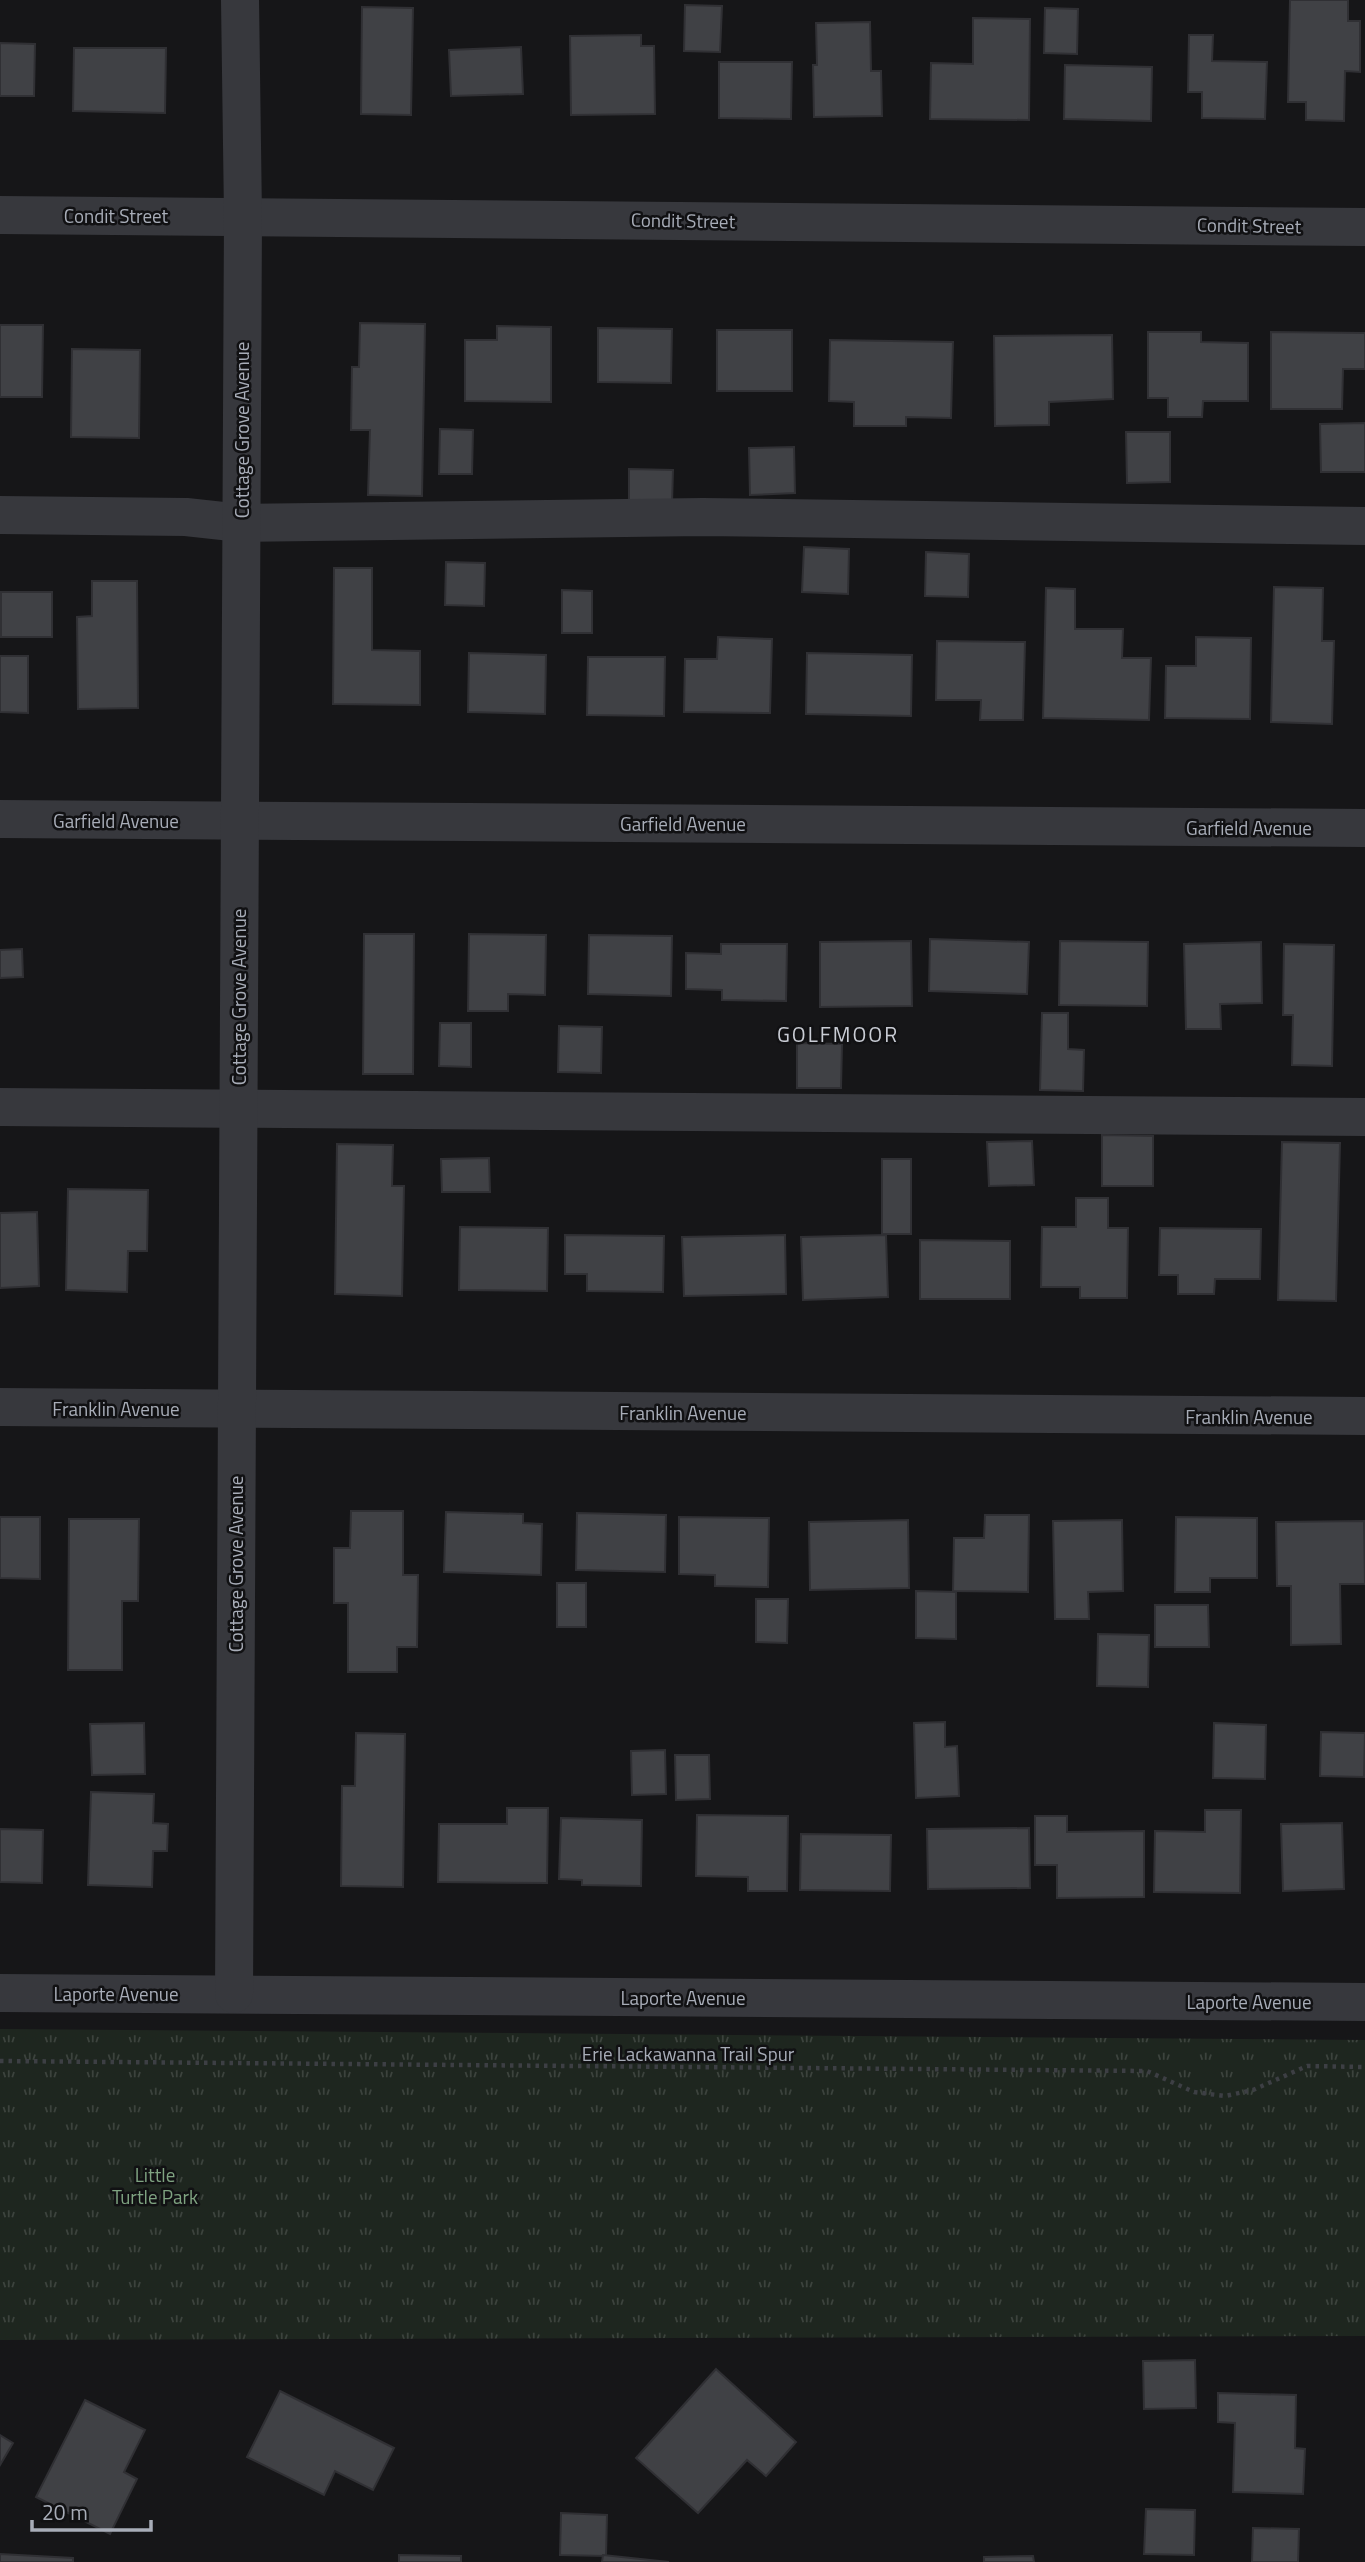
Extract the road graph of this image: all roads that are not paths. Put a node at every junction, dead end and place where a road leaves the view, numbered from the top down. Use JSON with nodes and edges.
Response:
{"nodes":[{"id":1,"x":240,"y":0,"type":"edge"},
{"id":2,"x":0,"y":215,"type":"edge"},
{"id":3,"x":243,"y":216,"type":"junction"},
{"id":4,"x":1365,"y":227,"type":"edge"},
{"id":5,"x":0,"y":516,"type":"edge"},
{"id":6,"x":241,"y":523,"type":"junction"},
{"id":7,"x":1365,"y":526,"type":"edge"},
{"id":8,"x":0,"y":819,"type":"edge"},
{"id":9,"x":239,"y":820,"type":"junction"},
{"id":10,"x":1365,"y":828,"type":"edge"},
{"id":11,"x":0,"y":1107,"type":"edge"},
{"id":12,"x":237,"y":1110,"type":"junction"},
{"id":13,"x":1365,"y":1117,"type":"edge"},
{"id":14,"x":0,"y":1407,"type":"edge"},
{"id":15,"x":235,"y":1409,"type":"junction"},
{"id":16,"x":1365,"y":1416,"type":"edge"},
{"id":17,"x":0,"y":1993,"type":"edge"},
{"id":18,"x":234,"y":1994,"type":"junction"},
{"id":19,"x":1365,"y":2002,"type":"edge"}],
"edges":[{"from":1,"to":3,"type":"street","name":"Cottage Grove Avenue"},
{"from":2,"to":3,"type":"street","name":"Condit Street"},
{"from":3,"to":4,"type":"street","name":"Condit Street"},
{"from":3,"to":6,"type":"street","name":"Cottage Grove Avenue"},
{"from":5,"to":6,"type":"street"},
{"from":6,"to":7,"type":"street"},
{"from":6,"to":9,"type":"street","name":"Cottage Grove Avenue"},
{"from":8,"to":9,"type":"street","name":"Garfield Avenue"},
{"from":9,"to":10,"type":"street","name":"Garfield Avenue"},
{"from":9,"to":12,"type":"street","name":"Cottage Grove Avenue"},
{"from":11,"to":12,"type":"street"},
{"from":12,"to":13,"type":"street"},
{"from":12,"to":15,"type":"street","name":"Cottage Grove Avenue"},
{"from":14,"to":15,"type":"street","name":"Franklin Avenue"},
{"from":15,"to":16,"type":"street","name":"Franklin Avenue"},
{"from":15,"to":18,"type":"street","name":"Cottage Grove Avenue"},
{"from":17,"to":18,"type":"street","name":"Laporte Avenue"},
{"from":18,"to":19,"type":"street","name":"Laporte Avenue"}]}
